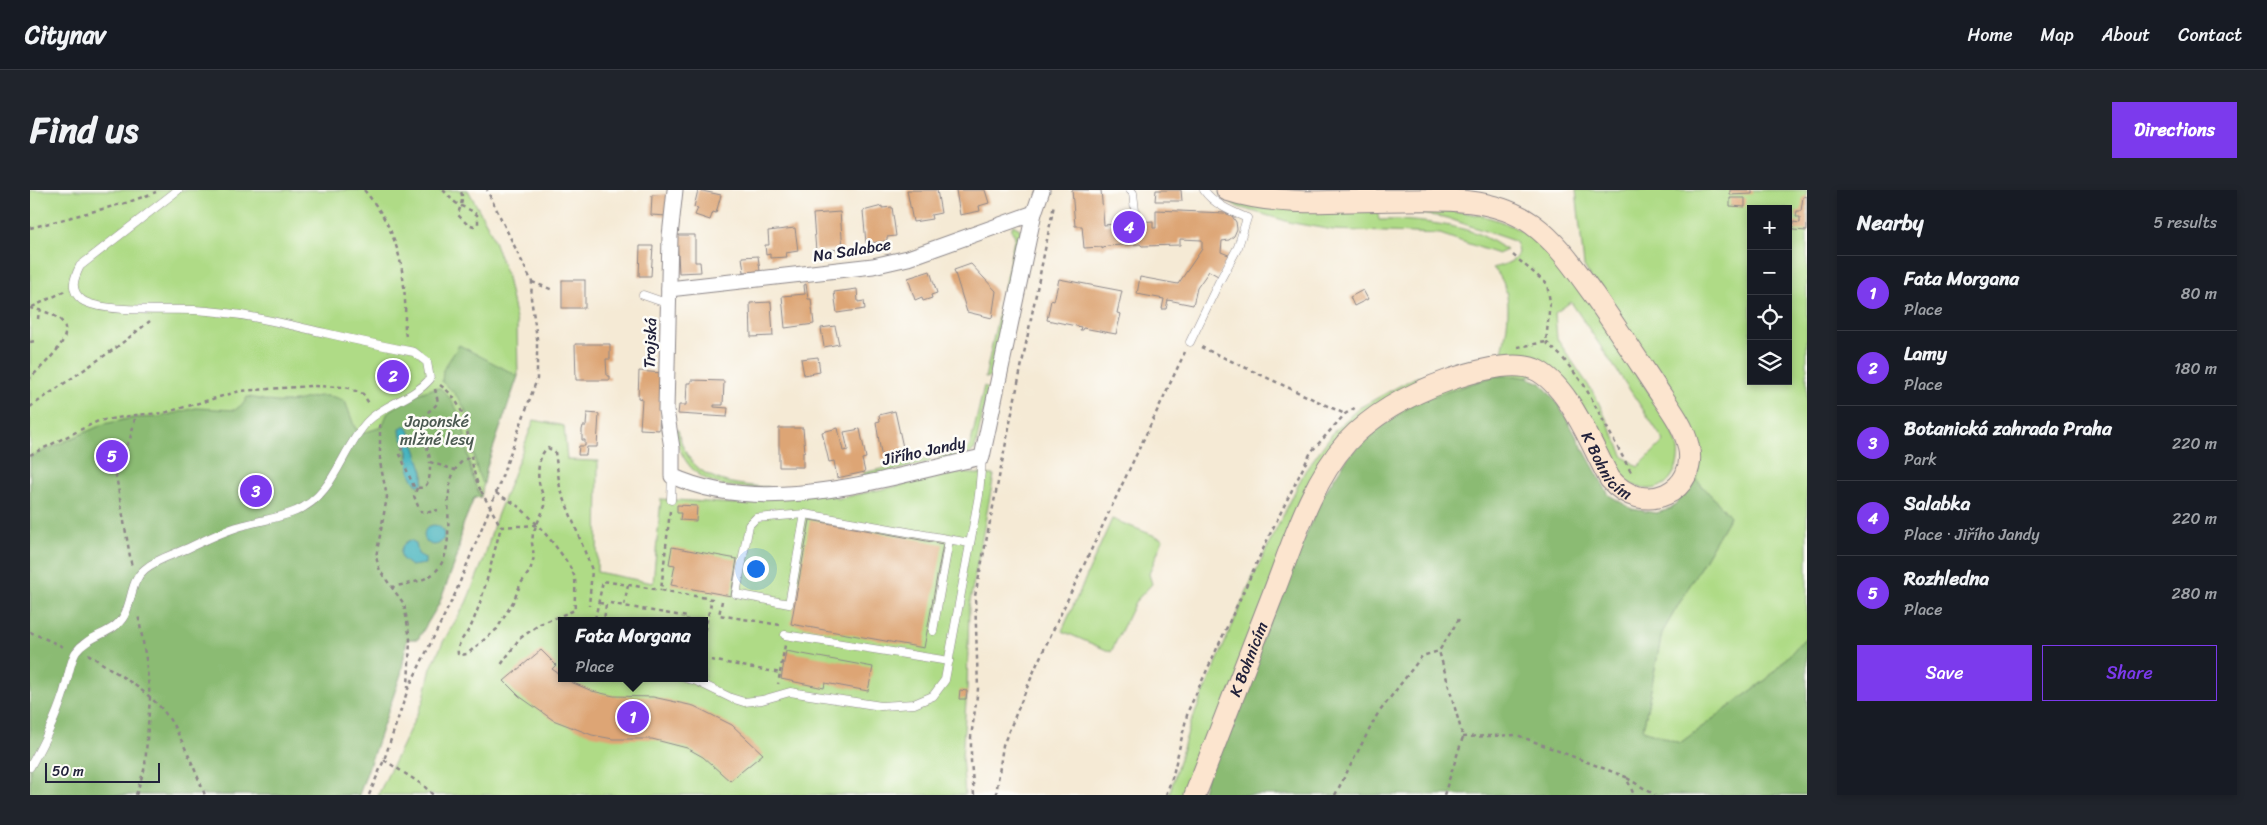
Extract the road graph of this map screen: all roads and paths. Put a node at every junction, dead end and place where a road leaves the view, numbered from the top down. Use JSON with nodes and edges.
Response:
{"nodes":[{"id":1,"x":161,"y":190,"type":"edge"},
{"id":2,"x":178,"y":190,"type":"edge"},
{"id":3,"x":364,"y":190,"type":"edge"},
{"id":4,"x":443,"y":190,"type":"edge"},
{"id":5,"x":460,"y":190,"type":"edge"},
{"id":6,"x":487,"y":190,"type":"edge"},
{"id":7,"x":676,"y":190,"type":"edge"},
{"id":8,"x":1042,"y":190,"type":"edge"},
{"id":9,"x":1130,"y":190,"type":"edge"},
{"id":10,"x":1204,"y":190,"type":"edge"},
{"id":11,"x":1227,"y":190,"type":"edge"},
{"id":12,"x":1055,"y":200,"type":"dead end"},
{"id":13,"x":460,"y":206,"type":"junction"},
{"id":14,"x":1034,"y":213,"type":"junction"},
{"id":15,"x":1136,"y":220,"type":"dead end"},
{"id":16,"x":30,"y":228,"type":"edge"},
{"id":17,"x":1513,"y":255,"type":"dead end"},
{"id":18,"x":532,"y":282,"type":"junction"},
{"id":19,"x":73,"y":288,"type":"junction"},
{"id":20,"x":553,"y":290,"type":"dead end"},
{"id":21,"x":643,"y":295,"type":"dead end"},
{"id":22,"x":669,"y":297,"type":"junction"},
{"id":23,"x":30,"y":308,"type":"edge"},
{"id":24,"x":164,"y":309,"type":"junction"},
{"id":25,"x":39,"y":310,"type":"junction"},
{"id":26,"x":38,"y":319,"type":"dead end"},
{"id":27,"x":36,"y":341,"type":"dead end"},
{"id":28,"x":30,"y":342,"type":"edge"},
{"id":29,"x":1190,"y":342,"type":"junction"},
{"id":30,"x":1516,"y":347,"type":"dead end"},
{"id":31,"x":414,"y":352,"type":"junction"},
{"id":32,"x":31,"y":376,"type":"edge"},
{"id":33,"x":430,"y":379,"type":"junction"},
{"id":34,"x":1361,"y":404,"type":"dead end"},
{"id":35,"x":30,"y":407,"type":"edge"},
{"id":36,"x":381,"y":410,"type":"junction"},
{"id":37,"x":136,"y":414,"type":"junction"},
{"id":38,"x":1344,"y":414,"type":"junction"},
{"id":39,"x":370,"y":419,"type":"junction"},
{"id":40,"x":425,"y":438,"type":"junction"},
{"id":41,"x":30,"y":455,"type":"edge"},
{"id":42,"x":472,"y":456,"type":"junction"},
{"id":43,"x":982,"y":457,"type":"junction"},
{"id":44,"x":113,"y":458,"type":"dead end"},
{"id":45,"x":430,"y":462,"type":"junction"},
{"id":46,"x":115,"y":469,"type":"junction"},
{"id":47,"x":455,"y":470,"type":"junction"},
{"id":48,"x":672,"y":476,"type":"junction"},
{"id":49,"x":418,"y":488,"type":"junction"},
{"id":50,"x":496,"y":493,"type":"junction"},
{"id":51,"x":672,"y":500,"type":"joint"},
{"id":52,"x":438,"y":510,"type":"dead end"},
{"id":53,"x":805,"y":514,"type":"junction"},
{"id":54,"x":537,"y":525,"type":"junction"},
{"id":55,"x":501,"y":527,"type":"junction"},
{"id":56,"x":949,"y":540,"type":"junction"},
{"id":57,"x":970,"y":543,"type":"junction"},
{"id":58,"x":134,"y":584,"type":"junction"},
{"id":59,"x":628,"y":585,"type":"junction"},
{"id":60,"x":391,"y":587,"type":"junction"},
{"id":61,"x":661,"y":590,"type":"junction"},
{"id":62,"x":722,"y":601,"type":"dead end"},
{"id":63,"x":599,"y":603,"type":"junction"},
{"id":64,"x":610,"y":603,"type":"dead end"},
{"id":65,"x":589,"y":606,"type":"dead end"},
{"id":66,"x":624,"y":606,"type":"junction"},
{"id":67,"x":596,"y":617,"type":"edge"},
{"id":68,"x":604,"y":617,"type":"edge"},
{"id":69,"x":688,"y":617,"type":"edge"},
{"id":70,"x":708,"y":617,"type":"edge"},
{"id":71,"x":1459,"y":619,"type":"dead end"},
{"id":72,"x":787,"y":631,"type":"joint"},
{"id":73,"x":932,"y":631,"type":"dead end"},
{"id":74,"x":30,"y":632,"type":"edge"},
{"id":75,"x":784,"y":651,"type":"dead end"},
{"id":76,"x":1439,"y":651,"type":"junction"},
{"id":77,"x":76,"y":652,"type":"junction"},
{"id":78,"x":711,"y":660,"type":"dead end"},
{"id":79,"x":949,"y":661,"type":"junction"},
{"id":80,"x":501,"y":665,"type":"dead end"},
{"id":81,"x":780,"y":673,"type":"junction"},
{"id":82,"x":698,"y":682,"type":"edge"},
{"id":83,"x":408,"y":690,"type":"junction"},
{"id":84,"x":782,"y":694,"type":"junction"},
{"id":85,"x":150,"y":698,"type":"junction"},
{"id":86,"x":1463,"y":737,"type":"junction"},
{"id":87,"x":384,"y":760,"type":"junction"},
{"id":88,"x":30,"y":767,"type":"edge"},
{"id":89,"x":1626,"y":777,"type":"junction"},
{"id":90,"x":136,"y":795,"type":"edge"},
{"id":91,"x":205,"y":795,"type":"edge"},
{"id":92,"x":369,"y":795,"type":"edge"},
{"id":93,"x":433,"y":795,"type":"edge"},
{"id":94,"x":974,"y":795,"type":"edge"},
{"id":95,"x":996,"y":795,"type":"edge"},
{"id":96,"x":1166,"y":795,"type":"edge"},
{"id":97,"x":1195,"y":795,"type":"edge"},
{"id":98,"x":1335,"y":795,"type":"edge"},
{"id":99,"x":1444,"y":795,"type":"edge"},
{"id":100,"x":1634,"y":795,"type":"edge"},
{"id":101,"x":1655,"y":795,"type":"edge"}],
"edges":[{"from":1,"to":16,"type":"path"},
{"from":2,"to":19,"type":"lane"},
{"from":3,"to":31,"type":"path"},
{"from":4,"to":13,"type":"path"},
{"from":5,"to":13,"type":"path"},
{"from":6,"to":18,"type":"path"},
{"from":7,"to":22,"type":"street","name":"Trojská"},
{"from":8,"to":14,"type":"street","name":"Jiřího Jandy"},
{"from":9,"to":15,"type":"lane"},
{"from":10,"to":29,"type":"lane"},
{"from":11,"to":97,"type":"street","name":"K Bohnicím"},
{"from":12,"to":94,"type":"path"},
{"from":13,"to":13,"type":"path"},
{"from":14,"to":22,"type":"street","name":"Na Salabce"},
{"from":14,"to":43,"type":"street","name":"Jiřího Jandy"},
{"from":17,"to":30,"type":"path"},
{"from":18,"to":20,"type":"path"},
{"from":18,"to":50,"type":"path"},
{"from":19,"to":23,"type":"path"},
{"from":19,"to":24,"type":"lane"},
{"from":21,"to":22,"type":"lane"},
{"from":22,"to":48,"type":"street","name":"Trojská"},
{"from":23,"to":25,"type":"path"},
{"from":24,"to":31,"type":"lane"},
{"from":24,"to":35,"type":"path"},
{"from":25,"to":26,"type":"path"},
{"from":25,"to":32,"type":"path"},
{"from":27,"to":28,"type":"path"},
{"from":29,"to":38,"type":"path"},
{"from":29,"to":95,"type":"path"},
{"from":31,"to":33,"type":"lane"},
{"from":33,"to":36,"type":"lane"},
{"from":33,"to":40,"type":"path"},
{"from":33,"to":42,"type":"path"},
{"from":34,"to":38,"type":"path"},
{"from":36,"to":39,"type":"lane"},
{"from":36,"to":60,"type":"path"},
{"from":37,"to":39,"type":"path"},
{"from":37,"to":41,"type":"path"},
{"from":37,"to":46,"type":"path"},
{"from":38,"to":96,"type":"path"},
{"from":39,"to":58,"type":"lane"},
{"from":40,"to":45,"type":"path"},
{"from":40,"to":49,"type":"path"},
{"from":42,"to":47,"type":"path"},
{"from":42,"to":55,"type":"path","bridge":true},
{"from":43,"to":48,"type":"street","name":"Jiřího Jandy"},
{"from":43,"to":57,"type":"lane"},
{"from":44,"to":46,"type":"path"},
{"from":45,"to":47,"type":"path"},
{"from":45,"to":49,"type":"path"},
{"from":46,"to":58,"type":"path"},
{"from":47,"to":60,"type":"path"},
{"from":48,"to":51,"type":"lane"},
{"from":49,"to":52,"type":"path"},
{"from":50,"to":54,"type":"path"},
{"from":50,"to":83,"type":"path"},
{"from":51,"to":61,"type":"path"},
{"from":53,"to":53,"type":"lane"},
{"from":53,"to":56,"type":"lane"},
{"from":54,"to":55,"type":"path"},
{"from":54,"to":55,"type":"path"},
{"from":54,"to":65,"type":"path"},
{"from":54,"to":80,"type":"path"},
{"from":56,"to":57,"type":"lane"},
{"from":56,"to":73,"type":"lane"},
{"from":57,"to":79,"type":"lane"},
{"from":58,"to":77,"type":"lane"},
{"from":58,"to":85,"type":"path"},
{"from":59,"to":61,"type":"path"},
{"from":59,"to":63,"type":"path"},
{"from":59,"to":66,"type":"path"},
{"from":60,"to":83,"type":"path"},
{"from":61,"to":70,"type":"path"},
{"from":62,"to":72,"type":"path"},
{"from":63,"to":67,"type":"path"},
{"from":63,"to":68,"type":"path"},
{"from":64,"to":66,"type":"path"},
{"from":66,"to":69,"type":"path"},
{"from":71,"to":76,"type":"path"},
{"from":72,"to":79,"type":"lane"},
{"from":74,"to":77,"type":"path"},
{"from":75,"to":81,"type":"path"},
{"from":76,"to":86,"type":"path"},
{"from":76,"to":98,"type":"path"},
{"from":77,"to":85,"type":"path"},
{"from":77,"to":88,"type":"lane"},
{"from":78,"to":81,"type":"path"},
{"from":79,"to":84,"type":"lane"},
{"from":81,"to":84,"type":"path"},
{"from":82,"to":84,"type":"lane"},
{"from":83,"to":87,"type":"path"},
{"from":85,"to":90,"type":"path"},
{"from":85,"to":91,"type":"path"},
{"from":86,"to":89,"type":"path"},
{"from":86,"to":99,"type":"path"},
{"from":87,"to":92,"type":"path"},
{"from":87,"to":93,"type":"path"},
{"from":89,"to":100,"type":"path"},
{"from":89,"to":101,"type":"path"}]}
